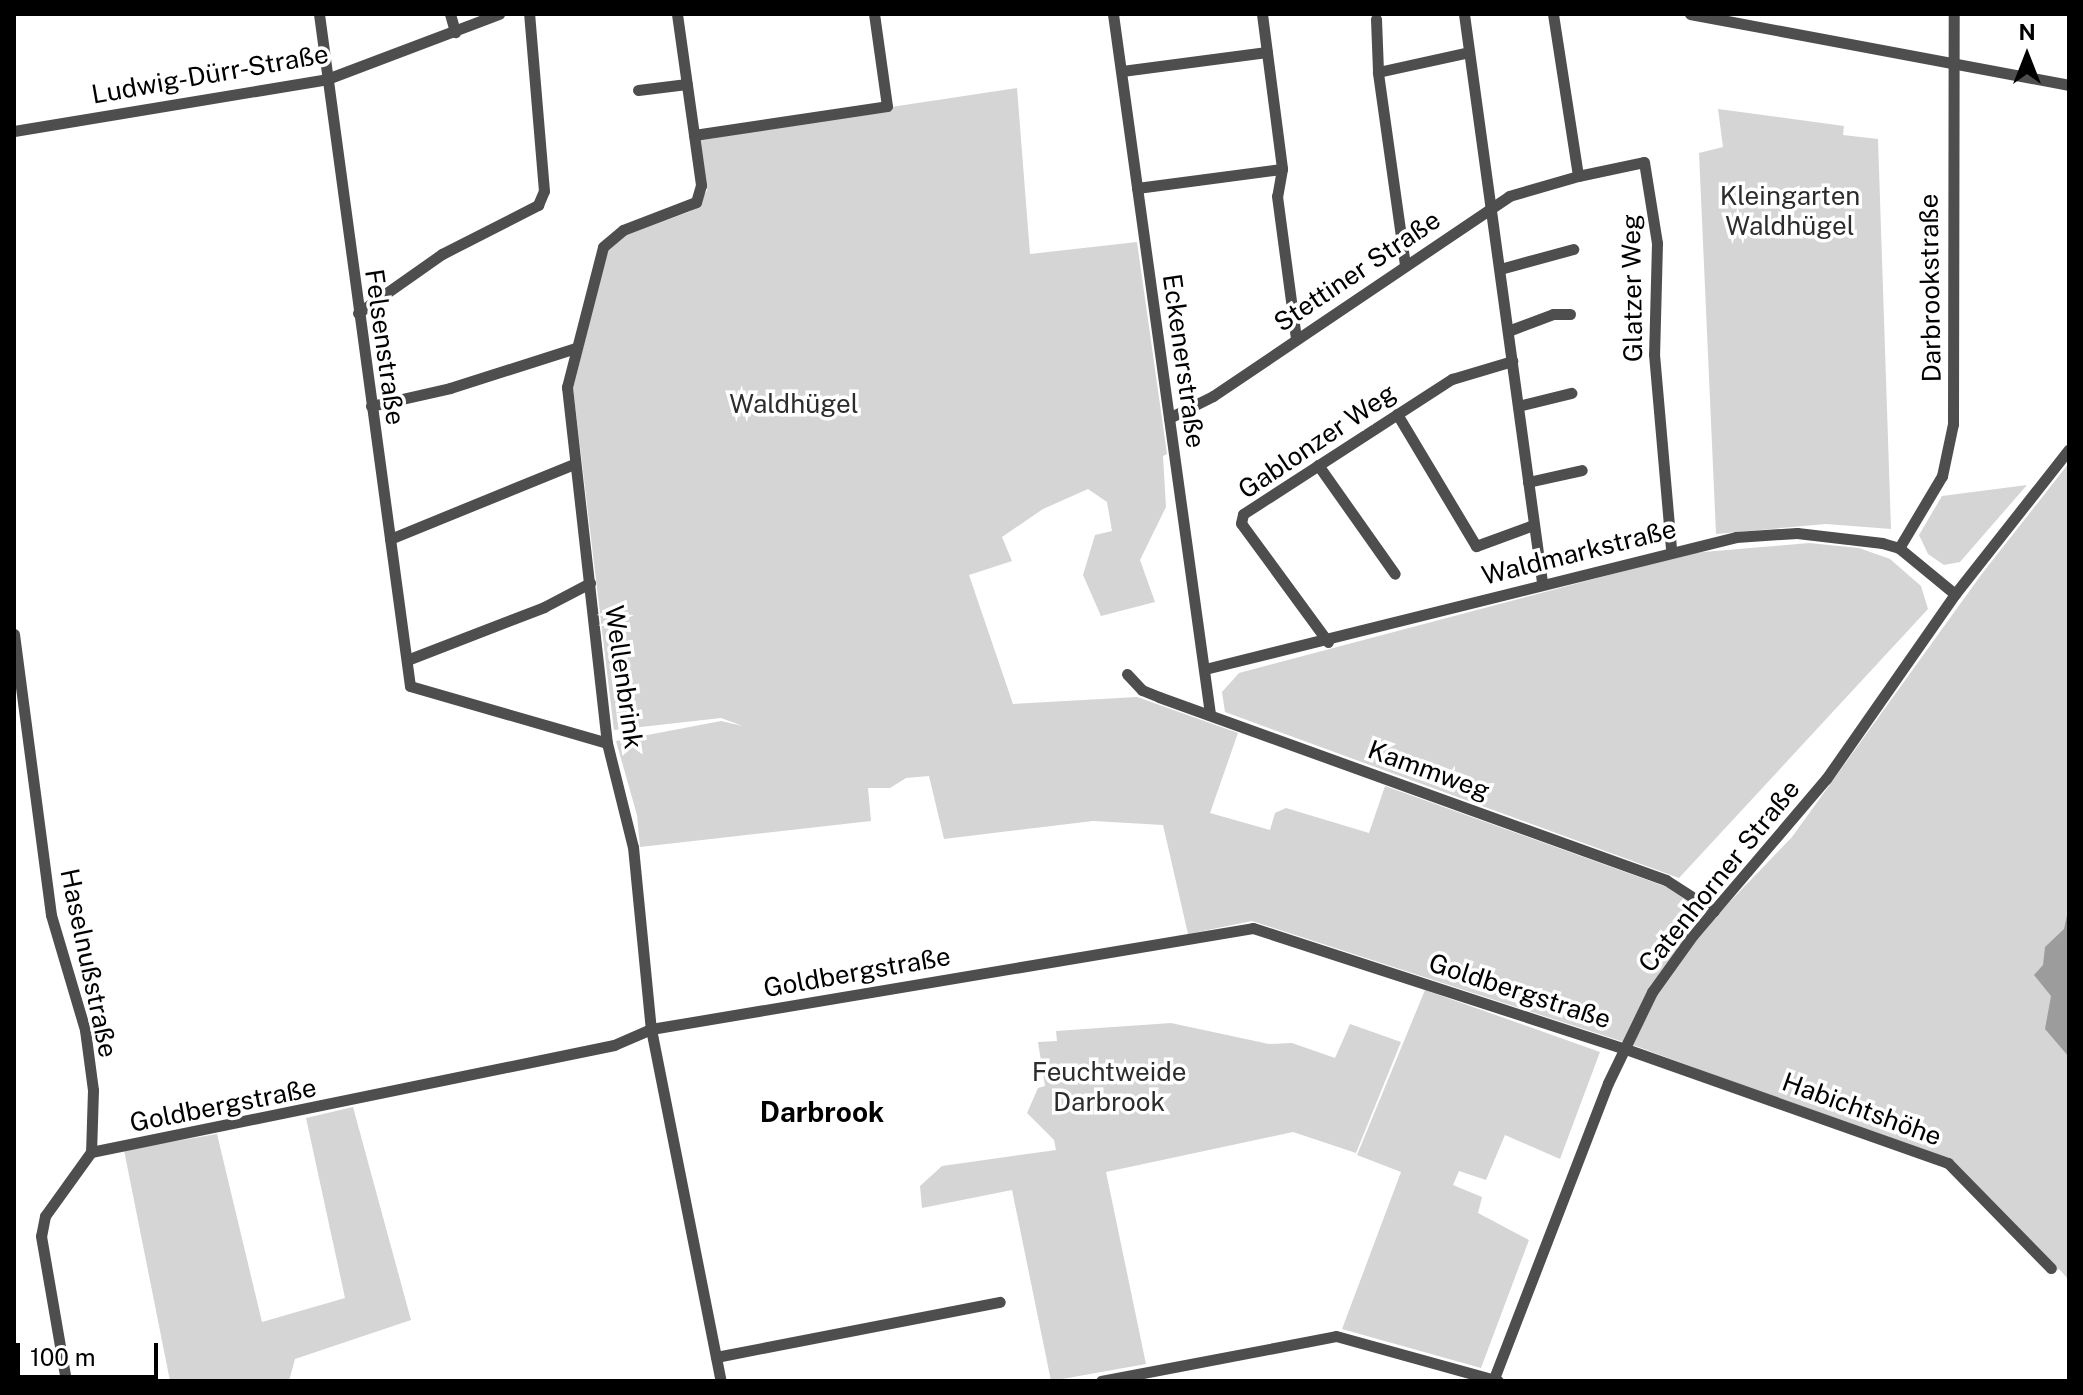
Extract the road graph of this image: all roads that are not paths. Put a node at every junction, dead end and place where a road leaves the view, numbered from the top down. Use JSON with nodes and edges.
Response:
{"nodes":[{"id":1,"x":319,"y":14,"type":"edge"},
{"id":2,"x":450,"y":14,"type":"edge"},
{"id":3,"x":499,"y":14,"type":"edge"},
{"id":4,"x":529,"y":14,"type":"edge"},
{"id":5,"x":677,"y":14,"type":"edge"},
{"id":6,"x":874,"y":14,"type":"edge"},
{"id":7,"x":1113,"y":14,"type":"edge"},
{"id":8,"x":1262,"y":14,"type":"edge"},
{"id":9,"x":1464,"y":14,"type":"edge"},
{"id":10,"x":1553,"y":14,"type":"edge"},
{"id":11,"x":1690,"y":14,"type":"edge"},
{"id":12,"x":1954,"y":14,"type":"edge"},
{"id":13,"x":1376,"y":19,"type":"dead end"},
{"id":14,"x":455,"y":32,"type":"junction"},
{"id":15,"x":1267,"y":52,"type":"junction"},
{"id":16,"x":1469,"y":52,"type":"junction"},
{"id":17,"x":1950,"y":66,"type":"junction"},
{"id":18,"x":1122,"y":71,"type":"junction"},
{"id":19,"x":1378,"y":72,"type":"junction"},
{"id":20,"x":327,"y":79,"type":"junction"},
{"id":21,"x":687,"y":84,"type":"junction"},
{"id":22,"x":2069,"y":85,"type":"edge"},
{"id":23,"x":638,"y":90,"type":"dead end"},
{"id":24,"x":14,"y":131,"type":"edge"},
{"id":25,"x":694,"y":135,"type":"junction"},
{"id":26,"x":1282,"y":169,"type":"junction"},
{"id":27,"x":1578,"y":176,"type":"junction"},
{"id":28,"x":1137,"y":188,"type":"junction"},
{"id":29,"x":1492,"y":206,"type":"junction"},
{"id":30,"x":1573,"y":249,"type":"dead end"},
{"id":31,"x":1405,"y":265,"type":"junction"},
{"id":32,"x":1500,"y":269,"type":"junction"},
{"id":33,"x":358,"y":313,"type":"junction"},
{"id":34,"x":1570,"y":314,"type":"dead end"},
{"id":35,"x":1508,"y":331,"type":"junction"},
{"id":36,"x":1296,"y":339,"type":"junction"},
{"id":37,"x":575,"y":348,"type":"junction"},
{"id":38,"x":1512,"y":361,"type":"junction"},
{"id":39,"x":1571,"y":393,"type":"dead end"},
{"id":40,"x":371,"y":406,"type":"junction"},
{"id":41,"x":1518,"y":406,"type":"junction"},
{"id":42,"x":1397,"y":414,"type":"junction"},
{"id":43,"x":1169,"y":418,"type":"junction"},
{"id":44,"x":2069,"y":449,"type":"edge"},
{"id":45,"x":574,"y":464,"type":"junction"},
{"id":46,"x":1318,"y":465,"type":"junction"},
{"id":47,"x":1582,"y":470,"type":"dead end"},
{"id":48,"x":1528,"y":482,"type":"junction"},
{"id":49,"x":1533,"y":525,"type":"junction"},
{"id":50,"x":390,"y":539,"type":"junction"},
{"id":51,"x":1899,"y":548,"type":"junction"},
{"id":52,"x":1671,"y":550,"type":"junction"},
{"id":53,"x":1395,"y":574,"type":"dead end"},
{"id":54,"x":1542,"y":582,"type":"junction"},
{"id":55,"x":590,"y":583,"type":"junction"},
{"id":56,"x":1955,"y":594,"type":"junction"},
{"id":57,"x":14,"y":634,"type":"edge"},
{"id":58,"x":1328,"y":642,"type":"junction"},
{"id":59,"x":407,"y":660,"type":"junction"},
{"id":60,"x":1205,"y":669,"type":"junction"},
{"id":61,"x":1127,"y":674,"type":"dead end"},
{"id":62,"x":1210,"y":714,"type":"junction"},
{"id":63,"x":607,"y":743,"type":"junction"},
{"id":64,"x":1714,"y":911,"type":"junction"},
{"id":65,"x":651,"y":1029,"type":"junction"},
{"id":66,"x":1623,"y":1048,"type":"junction"},
{"id":67,"x":91,"y":1152,"type":"junction"},
{"id":68,"x":2051,"y":1268,"type":"dead end"},
{"id":69,"x":1000,"y":1302,"type":"dead end"},
{"id":70,"x":716,"y":1357,"type":"junction"},
{"id":71,"x":66,"y":1381,"type":"edge"},
{"id":72,"x":721,"y":1381,"type":"edge"},
{"id":73,"x":1101,"y":1381,"type":"edge"},
{"id":74,"x":1495,"y":1381,"type":"edge"}],
"edges":[{"from":1,"to":20,"type":"street","name":"Felsenstraße"},
{"from":2,"to":14,"type":"street"},
{"from":3,"to":14,"type":"street","name":"Ludwig-Dürr-Straße"},
{"from":4,"to":33,"type":"street"},
{"from":5,"to":21,"type":"street","name":"Wellenbrink"},
{"from":6,"to":25,"type":"street"},
{"from":7,"to":18,"type":"street","name":"Eckenerstraße"},
{"from":8,"to":15,"type":"street"},
{"from":9,"to":16,"type":"street"},
{"from":10,"to":27,"type":"street"},
{"from":11,"to":17,"type":"street"},
{"from":12,"to":17,"type":"street","name":"Darbrookstraße"},
{"from":13,"to":19,"type":"street"},
{"from":14,"to":20,"type":"street","name":"Ludwig-Dürr-Straße"},
{"from":15,"to":18,"type":"street"},
{"from":15,"to":26,"type":"street"},
{"from":16,"to":19,"type":"street"},
{"from":16,"to":29,"type":"street"},
{"from":17,"to":22,"type":"street"},
{"from":17,"to":51,"type":"street","name":"Darbrookstraße"},
{"from":18,"to":28,"type":"street","name":"Eckenerstraße"},
{"from":19,"to":31,"type":"street"},
{"from":20,"to":24,"type":"street","name":"Ludwig-Dürr-Straße"},
{"from":20,"to":33,"type":"street","name":"Felsenstraße"},
{"from":21,"to":23,"type":"street"},
{"from":21,"to":25,"type":"street","name":"Wellenbrink"},
{"from":25,"to":37,"type":"street","name":"Wellenbrink"},
{"from":26,"to":28,"type":"street"},
{"from":26,"to":36,"type":"street"},
{"from":27,"to":29,"type":"street","name":"Stettiner Straße"},
{"from":27,"to":52,"type":"street","name":"Glatzer Weg"},
{"from":28,"to":43,"type":"street","name":"Eckenerstraße"},
{"from":29,"to":31,"type":"street","name":"Stettiner Straße"},
{"from":29,"to":32,"type":"street"},
{"from":30,"to":32,"type":"street"},
{"from":31,"to":36,"type":"street","name":"Stettiner Straße"},
{"from":32,"to":35,"type":"street"},
{"from":33,"to":40,"type":"street","name":"Felsenstraße"},
{"from":34,"to":35,"type":"street"},
{"from":35,"to":38,"type":"street"},
{"from":36,"to":43,"type":"street","name":"Stettiner Straße"},
{"from":37,"to":40,"type":"street"},
{"from":37,"to":45,"type":"street","name":"Wellenbrink"},
{"from":38,"to":41,"type":"street"},
{"from":38,"to":42,"type":"street","name":"Gablonzer Weg"},
{"from":39,"to":41,"type":"street"},
{"from":40,"to":50,"type":"street","name":"Felsenstraße"},
{"from":41,"to":48,"type":"street"},
{"from":42,"to":46,"type":"street","name":"Gablonzer Weg"},
{"from":42,"to":49,"type":"street"},
{"from":43,"to":60,"type":"street","name":"Eckenerstraße"},
{"from":44,"to":56,"type":"street","name":"Catenhorner Straße"},
{"from":45,"to":50,"type":"street"},
{"from":45,"to":55,"type":"street","name":"Wellenbrink"},
{"from":46,"to":53,"type":"street"},
{"from":46,"to":58,"type":"street","name":"Gablonzer Weg"},
{"from":47,"to":48,"type":"street"},
{"from":48,"to":49,"type":"street"},
{"from":49,"to":54,"type":"street"},
{"from":50,"to":59,"type":"street","name":"Felsenstraße"},
{"from":51,"to":52,"type":"street","name":"Waldmarkstraße"},
{"from":51,"to":56,"type":"street"},
{"from":52,"to":54,"type":"street","name":"Waldmarkstraße"},
{"from":54,"to":58,"type":"street","name":"Waldmarkstraße"},
{"from":55,"to":59,"type":"street"},
{"from":55,"to":63,"type":"street","name":"Wellenbrink"},
{"from":56,"to":64,"type":"street","name":"Catenhorner Straße"},
{"from":57,"to":67,"type":"street","name":"Haselnußstraße"},
{"from":58,"to":60,"type":"street","name":"Waldmarkstraße"},
{"from":59,"to":63,"type":"street","name":"Felsenstraße"},
{"from":60,"to":62,"type":"street","name":"Eckenerstraße"},
{"from":61,"to":62,"type":"street","name":"Kammweg"},
{"from":62,"to":64,"type":"street","name":"Kammweg"},
{"from":63,"to":65,"type":"street","name":"Wellenbrink"},
{"from":64,"to":66,"type":"street","name":"Catenhorner Straße"},
{"from":65,"to":66,"type":"street","name":"Goldbergstraße"},
{"from":65,"to":67,"type":"street","name":"Goldbergstraße"},
{"from":65,"to":70,"type":"street","name":"Wellenbrink"},
{"from":66,"to":68,"type":"street","name":"Habichtshöhe"},
{"from":66,"to":74,"type":"street","name":"Catenhorner Straße"},
{"from":67,"to":71,"type":"street"},
{"from":69,"to":70,"type":"street"},
{"from":70,"to":72,"type":"street","name":"Wellenbrink"},
{"from":73,"to":74,"type":"street"}]}
